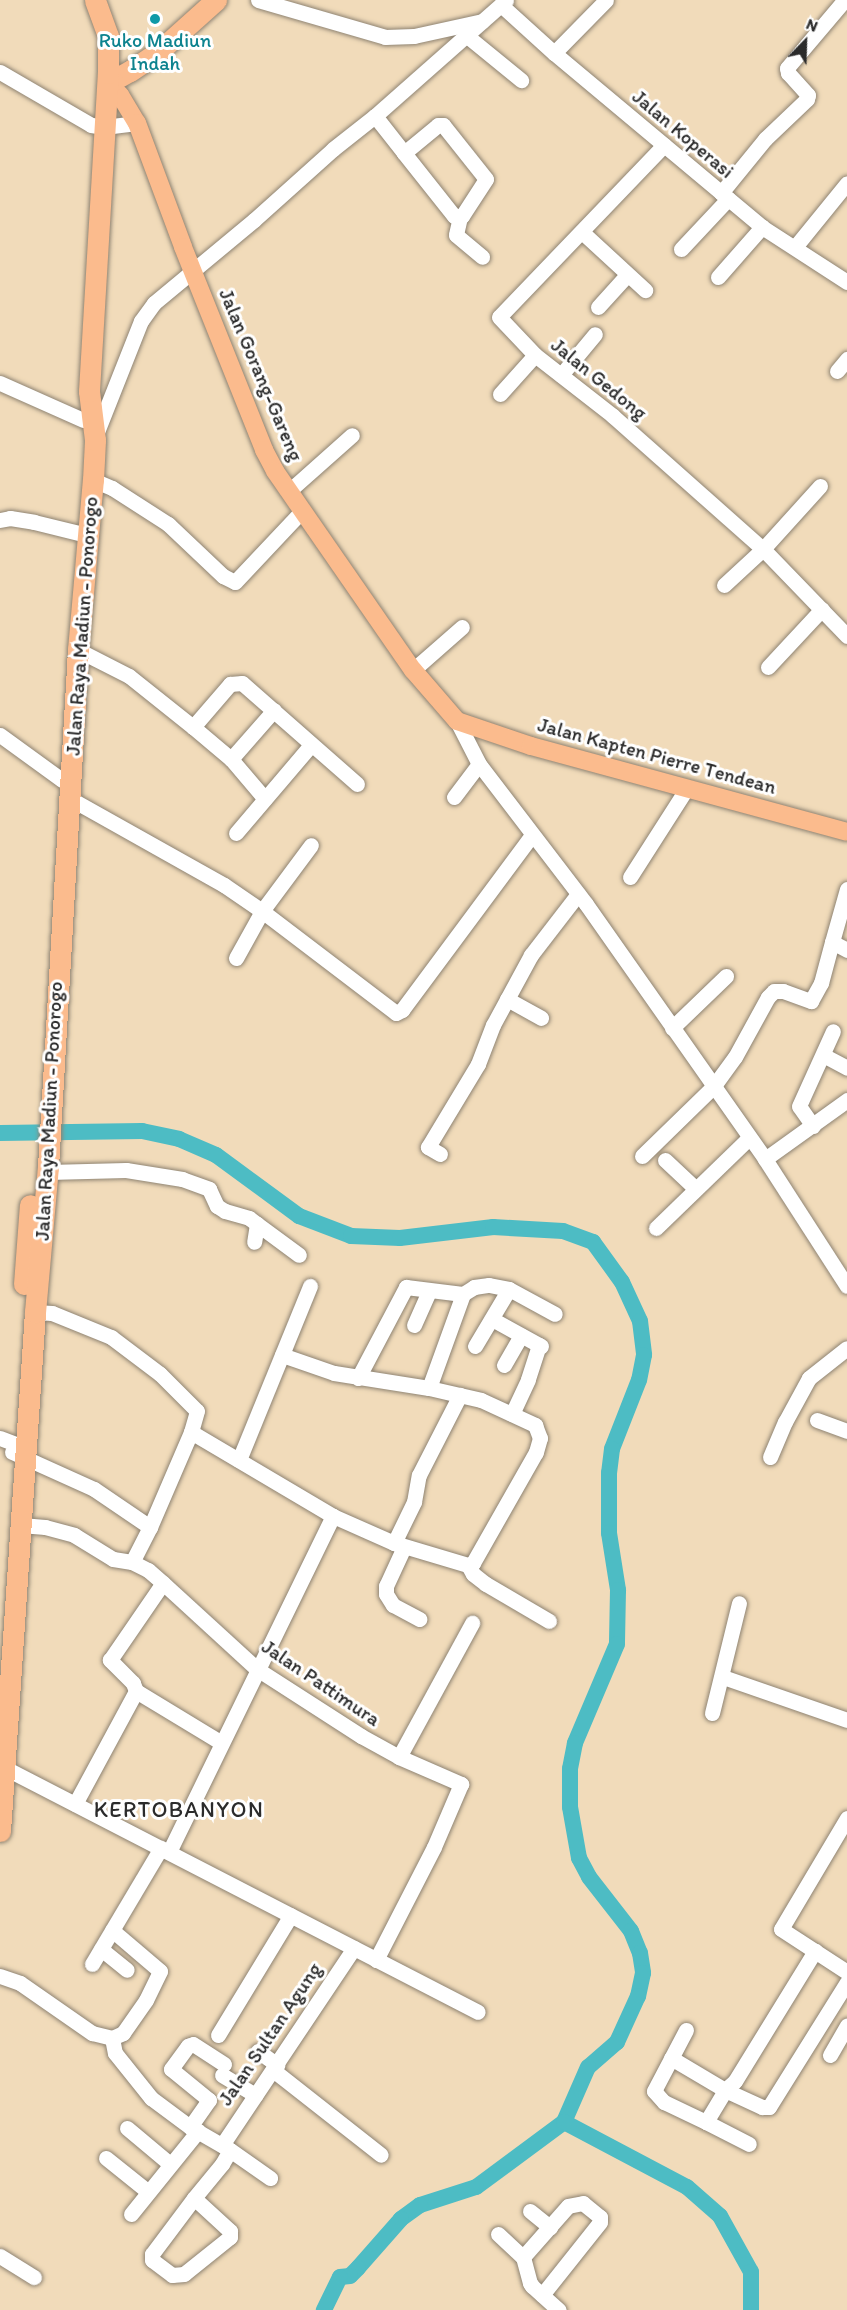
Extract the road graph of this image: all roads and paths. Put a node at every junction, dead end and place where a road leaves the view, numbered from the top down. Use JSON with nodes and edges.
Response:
{"nodes":[{"id":1,"x":85,"y":0,"type":"edge"},
{"id":2,"x":95,"y":0,"type":"edge"},
{"id":3,"x":216,"y":0,"type":"edge"},
{"id":4,"x":258,"y":0,"type":"edge"},
{"id":5,"x":606,"y":0,"type":"edge"},
{"id":6,"x":503,"y":2,"type":"edge"},
{"id":7,"x":842,"y":3,"type":"edge"},
{"id":8,"x":482,"y":21,"type":"junction"},
{"id":9,"x":467,"y":36,"type":"junction"},
{"id":10,"x":104,"y":42,"type":"junction"},
{"id":11,"x":554,"y":53,"type":"junction"},
{"id":12,"x":0,"y":72,"type":"edge"},
{"id":13,"x":521,"y":80,"type":"dead end"},
{"id":14,"x":108,"y":83,"type":"junction"},
{"id":15,"x":375,"y":116,"type":"junction"},
{"id":16,"x":137,"y":123,"type":"junction"},
{"id":17,"x":104,"y":127,"type":"junction"},
{"id":18,"x":664,"y":145,"type":"junction"},
{"id":19,"x":404,"y":153,"type":"junction"},
{"id":20,"x":847,"y":183,"type":"edge"},
{"id":21,"x":724,"y":196,"type":"junction"},
{"id":22,"x":460,"y":217,"type":"junction"},
{"id":23,"x":762,"y":227,"type":"junction"},
{"id":24,"x":582,"y":232,"type":"junction"},
{"id":25,"x":795,"y":247,"type":"junction"},
{"id":26,"x":681,"y":249,"type":"dead end"},
{"id":27,"x":482,"y":257,"type":"dead end"},
{"id":28,"x":193,"y":269,"type":"junction"},
{"id":29,"x":627,"y":275,"type":"junction"},
{"id":30,"x":718,"y":277,"type":"dead end"},
{"id":31,"x":847,"y":282,"type":"edge"},
{"id":32,"x":645,"y":290,"type":"dead end"},
{"id":33,"x":598,"y":307,"type":"dead end"},
{"id":34,"x":595,"y":334,"type":"dead end"},
{"id":35,"x":535,"y":355,"type":"junction"},
{"id":36,"x":561,"y":375,"type":"junction"},
{"id":37,"x":0,"y":383,"type":"edge"},
{"id":38,"x":89,"y":391,"type":"junction"},
{"id":39,"x":500,"y":394,"type":"dead end"},
{"id":40,"x":83,"y":420,"type":"junction"},
{"id":41,"x":352,"y":435,"type":"dead end"},
{"id":42,"x":95,"y":440,"type":"junction"},
{"id":43,"x":93,"y":480,"type":"junction"},
{"id":44,"x":820,"y":486,"type":"dead end"},
{"id":45,"x":289,"y":491,"type":"junction"},
{"id":46,"x":302,"y":511,"type":"junction"},
{"id":47,"x":0,"y":520,"type":"edge"},
{"id":48,"x":82,"y":534,"type":"junction"},
{"id":49,"x":763,"y":549,"type":"junction"},
{"id":50,"x":724,"y":585,"type":"dead end"},
{"id":51,"x":822,"y":609,"type":"junction"},
{"id":52,"x":462,"y":627,"type":"dead end"},
{"id":53,"x":847,"y":636,"type":"edge"},
{"id":54,"x":78,"y":650,"type":"junction"},
{"id":55,"x":768,"y":667,"type":"dead end"},
{"id":56,"x":413,"y":670,"type":"junction"},
{"id":57,"x":274,"y":710,"type":"junction"},
{"id":58,"x":457,"y":721,"type":"junction"},
{"id":59,"x":193,"y":727,"type":"junction"},
{"id":60,"x":0,"y":735,"type":"edge"},
{"id":61,"x":311,"y":745,"type":"junction"},
{"id":62,"x":231,"y":759,"type":"junction"},
{"id":63,"x":479,"y":764,"type":"junction"},
{"id":64,"x":357,"y":784,"type":"dead end"},
{"id":65,"x":687,"y":788,"type":"junction"},
{"id":66,"x":65,"y":789,"type":"junction"},
{"id":67,"x":454,"y":797,"type":"dead end"},
{"id":68,"x":265,"y":799,"type":"junction"},
{"id":69,"x":847,"y":832,"type":"edge"},
{"id":70,"x":236,"y":833,"type":"dead end"},
{"id":71,"x":532,"y":835,"type":"junction"},
{"id":72,"x":312,"y":845,"type":"dead end"},
{"id":73,"x":630,"y":877,"type":"dead end"},
{"id":74,"x":847,"y":889,"type":"edge"},
{"id":75,"x":578,"y":894,"type":"junction"},
{"id":76,"x":262,"y":911,"type":"junction"},
{"id":77,"x":832,"y":942,"type":"junction"},
{"id":78,"x":847,"y":950,"type":"edge"},
{"id":79,"x":236,"y":958,"type":"dead end"},
{"id":80,"x":726,"y":976,"type":"dead end"},
{"id":81,"x":507,"y":999,"type":"junction"},
{"id":82,"x":541,"y":1018,"type":"dead end"},
{"id":83,"x":672,"y":1028,"type":"junction"},
{"id":84,"x":833,"y":1031,"type":"dead end"},
{"id":85,"x":823,"y":1055,"type":"junction"},
{"id":86,"x":847,"y":1068,"type":"edge"},
{"id":87,"x":713,"y":1087,"type":"junction"},
{"id":88,"x":847,"y":1100,"type":"edge"},
{"id":89,"x":813,"y":1126,"type":"junction"},
{"id":90,"x":749,"y":1138,"type":"junction"},
{"id":91,"x":440,"y":1154,"type":"dead end"},
{"id":92,"x":642,"y":1156,"type":"dead end"},
{"id":93,"x":765,"y":1159,"type":"junction"},
{"id":94,"x":665,"y":1160,"type":"dead end"},
{"id":95,"x":50,"y":1169,"type":"junction"},
{"id":96,"x":696,"y":1189,"type":"junction"},
{"id":97,"x":257,"y":1224,"type":"junction"},
{"id":98,"x":656,"y":1228,"type":"dead end"},
{"id":99,"x":254,"y":1242,"type":"dead end"},
{"id":100,"x":34,"y":1251,"type":"junction"},
{"id":101,"x":299,"y":1255,"type":"dead end"},
{"id":102,"x":847,"y":1285,"type":"edge"},
{"id":103,"x":310,"y":1286,"type":"dead end"},
{"id":104,"x":509,"y":1289,"type":"junction"},
{"id":105,"x":429,"y":1292,"type":"junction"},
{"id":106,"x":463,"y":1294,"type":"junction"},
{"id":107,"x":35,"y":1312,"type":"junction"},
{"id":108,"x":555,"y":1314,"type":"dead end"},
{"id":109,"x":492,"y":1318,"type":"junction"},
{"id":110,"x":414,"y":1325,"type":"dead end"},
{"id":111,"x":521,"y":1335,"type":"junction"},
{"id":112,"x":475,"y":1346,"type":"dead end"},
{"id":113,"x":847,"y":1348,"type":"edge"},
{"id":114,"x":282,"y":1355,"type":"junction"},
{"id":115,"x":504,"y":1365,"type":"dead end"},
{"id":116,"x":358,"y":1378,"type":"junction"},
{"id":117,"x":429,"y":1388,"type":"junction"},
{"id":118,"x":460,"y":1395,"type":"junction"},
{"id":119,"x":512,"y":1414,"type":"junction"},
{"id":120,"x":817,"y":1420,"type":"dead end"},
{"id":121,"x":847,"y":1431,"type":"edge"},
{"id":122,"x":191,"y":1432,"type":"junction"},
{"id":123,"x":13,"y":1448,"type":"edge"},
{"id":124,"x":770,"y":1457,"type":"dead end"},
{"id":125,"x":239,"y":1460,"type":"junction"},
{"id":126,"x":333,"y":1516,"type":"junction"},
{"id":127,"x":21,"y":1525,"type":"junction"},
{"id":128,"x":150,"y":1527,"type":"junction"},
{"id":129,"x":399,"y":1545,"type":"junction"},
{"id":130,"x":132,"y":1562,"type":"junction"},
{"id":131,"x":468,"y":1565,"type":"junction"},
{"id":132,"x":163,"y":1583,"type":"junction"},
{"id":133,"x":739,"y":1603,"type":"dead end"},
{"id":134,"x":419,"y":1619,"type":"dead end"},
{"id":135,"x":549,"y":1621,"type":"dead end"},
{"id":136,"x":472,"y":1623,"type":"dead end"},
{"id":137,"x":0,"y":1638,"type":"edge"},
{"id":138,"x":257,"y":1669,"type":"junction"},
{"id":139,"x":723,"y":1677,"type":"junction"},
{"id":140,"x":136,"y":1691,"type":"junction"},
{"id":141,"x":712,"y":1713,"type":"dead end"},
{"id":142,"x":847,"y":1720,"type":"edge"},
{"id":143,"x":2,"y":1743,"type":"edge"},
{"id":144,"x":222,"y":1743,"type":"junction"},
{"id":145,"x":399,"y":1757,"type":"junction"},
{"id":146,"x":3,"y":1767,"type":"junction"},
{"id":147,"x":75,"y":1804,"type":"junction"},
{"id":148,"x":846,"y":1821,"type":"edge"},
{"id":149,"x":0,"y":1831,"type":"edge"},
{"id":150,"x":165,"y":1850,"type":"junction"},
{"id":151,"x":291,"y":1915,"type":"junction"},
{"id":152,"x":112,"y":1930,"type":"junction"},
{"id":153,"x":354,"y":1948,"type":"junction"},
{"id":154,"x":100,"y":1949,"type":"junction"},
{"id":155,"x":815,"y":1952,"type":"junction"},
{"id":156,"x":376,"y":1960,"type":"junction"},
{"id":157,"x":92,"y":1964,"type":"dead end"},
{"id":158,"x":127,"y":1970,"type":"dead end"},
{"id":159,"x":847,"y":1972,"type":"edge"},
{"id":160,"x":0,"y":1976,"type":"edge"},
{"id":161,"x":847,"y":1982,"type":"edge"},
{"id":162,"x":478,"y":2013,"type":"dead end"},
{"id":163,"x":847,"y":2026,"type":"edge"},
{"id":164,"x":686,"y":2030,"type":"dead end"},
{"id":165,"x":218,"y":2035,"type":"dead end"},
{"id":166,"x":112,"y":2038,"type":"junction"},
{"id":167,"x":258,"y":2051,"type":"dead end"},
{"id":168,"x":830,"y":2055,"type":"dead end"},
{"id":169,"x":671,"y":2058,"type":"junction"},
{"id":170,"x":275,"y":2068,"type":"junction"},
{"id":171,"x":726,"y":2090,"type":"junction"},
{"id":172,"x":255,"y":2096,"type":"junction"},
{"id":173,"x":706,"y":2122,"type":"junction"},
{"id":174,"x":127,"y":2128,"type":"dead end"},
{"id":175,"x":194,"y":2129,"type":"junction"},
{"id":176,"x":749,"y":2144,"type":"dead end"},
{"id":177,"x":226,"y":2147,"type":"junction"},
{"id":178,"x":381,"y":2156,"type":"dead end"},
{"id":179,"x":106,"y":2158,"type":"dead end"},
{"id":180,"x":170,"y":2164,"type":"junction"},
{"id":181,"x":270,"y":2178,"type":"dead end"},
{"id":182,"x":147,"y":2192,"type":"junction"},
{"id":183,"x":194,"y":2198,"type":"junction"},
{"id":184,"x":530,"y":2211,"type":"dead end"},
{"id":185,"x":131,"y":2214,"type":"dead end"},
{"id":186,"x":550,"y":2227,"type":"junction"},
{"id":187,"x":498,"y":2234,"type":"dead end"},
{"id":188,"x":0,"y":2256,"type":"edge"},
{"id":189,"x":523,"y":2257,"type":"junction"},
{"id":190,"x":34,"y":2277,"type":"dead end"},
{"id":191,"x":542,"y":2295,"type":"junction"},
{"id":192,"x":559,"y":2310,"type":"edge"}],
"edges":[{"from":1,"to":10,"type":"highway"},
{"from":2,"to":10,"type":"highway"},
{"from":3,"to":14,"type":"highway"},
{"from":4,"to":8,"type":"street"},
{"from":5,"to":11,"type":"street"},
{"from":6,"to":8,"type":"street"},
{"from":6,"to":11,"type":"street","name":"Jalan Koperasi"},
{"from":7,"to":21,"type":"street"},
{"from":8,"to":9,"type":"street"},
{"from":9,"to":13,"type":"street"},
{"from":9,"to":15,"type":"street"},
{"from":10,"to":14,"type":"highway","name":"Jalan Raya Madiun - Ponorogo"},
{"from":11,"to":18,"type":"street","name":"Jalan Koperasi"},
{"from":12,"to":17,"type":"street"},
{"from":14,"to":16,"type":"main road","name":"Jalan Gorang-Gareng"},
{"from":14,"to":17,"type":"highway","name":"Jalan Raya Madiun - Ponorogo"},
{"from":15,"to":19,"type":"street"},
{"from":15,"to":28,"type":"street"},
{"from":16,"to":17,"type":"street"},
{"from":16,"to":28,"type":"main road","name":"Jalan Gorang-Gareng"},
{"from":17,"to":38,"type":"highway","name":"Jalan Raya Madiun - Ponorogo"},
{"from":18,"to":21,"type":"street","name":"Jalan Koperasi"},
{"from":18,"to":24,"type":"street","name":"Jalan Gedong"},
{"from":19,"to":22,"type":"street"},
{"from":19,"to":22,"type":"street"},
{"from":20,"to":25,"type":"street"},
{"from":21,"to":23,"type":"street","name":"Jalan Koperasi"},
{"from":21,"to":26,"type":"street"},
{"from":22,"to":27,"type":"street"},
{"from":23,"to":25,"type":"street","name":"Jalan Koperasi"},
{"from":23,"to":30,"type":"street"},
{"from":24,"to":29,"type":"street"},
{"from":24,"to":35,"type":"street","name":"Jalan Gedong"},
{"from":25,"to":31,"type":"street","name":"Jalan Koperasi"},
{"from":28,"to":42,"type":"street"},
{"from":28,"to":45,"type":"main road","name":"Jalan Gorang-Gareng"},
{"from":29,"to":32,"type":"street"},
{"from":29,"to":33,"type":"street"},
{"from":34,"to":36,"type":"street"},
{"from":35,"to":36,"type":"street","name":"Jalan Gedong"},
{"from":35,"to":39,"type":"street"},
{"from":36,"to":49,"type":"street","name":"Jalan Gedong"},
{"from":37,"to":40,"type":"street"},
{"from":38,"to":40,"type":"highway","name":"Jalan Raya Madiun - Ponorogo"},
{"from":38,"to":42,"type":"highway","name":"Jalan Raya Madiun - Ponorogo"},
{"from":40,"to":48,"type":"highway","name":"Jalan Raya Madiun - Ponorogo"},
{"from":41,"to":45,"type":"street"},
{"from":42,"to":43,"type":"highway","name":"Jalan Raya Madiun - Ponorogo"},
{"from":43,"to":46,"type":"street"},
{"from":43,"to":48,"type":"highway","name":"Jalan Raya Madiun - Ponorogo"},
{"from":44,"to":49,"type":"street"},
{"from":45,"to":46,"type":"main road","name":"Jalan Gorang-Gareng"},
{"from":46,"to":56,"type":"main road","name":"Jalan Gorang-Gareng"},
{"from":47,"to":48,"type":"street"},
{"from":48,"to":54,"type":"highway","name":"Jalan Raya Madiun - Ponorogo"},
{"from":48,"to":66,"type":"highway","name":"Jalan Raya Madiun - Ponorogo"},
{"from":49,"to":50,"type":"street"},
{"from":49,"to":51,"type":"street","name":"Jalan Gedong"},
{"from":51,"to":53,"type":"street","name":"Jalan Gedong"},
{"from":51,"to":55,"type":"street"},
{"from":52,"to":56,"type":"street"},
{"from":54,"to":59,"type":"street"},
{"from":54,"to":66,"type":"highway","name":"Jalan Raya Madiun - Ponorogo"},
{"from":56,"to":58,"type":"main road","name":"Jalan Gorang-Gareng"},
{"from":57,"to":59,"type":"street"},
{"from":57,"to":61,"type":"street"},
{"from":57,"to":62,"type":"street"},
{"from":58,"to":63,"type":"street"},
{"from":58,"to":65,"type":"main road","name":"Jalan Kapten Pierre Tendean"},
{"from":59,"to":62,"type":"street"},
{"from":60,"to":66,"type":"street"},
{"from":61,"to":64,"type":"street"},
{"from":61,"to":68,"type":"street"},
{"from":62,"to":68,"type":"street"},
{"from":63,"to":67,"type":"street"},
{"from":63,"to":71,"type":"street"},
{"from":65,"to":69,"type":"main road","name":"Jalan Kapten Pierre Tendean"},
{"from":65,"to":73,"type":"street"},
{"from":66,"to":76,"type":"street"},
{"from":66,"to":95,"type":"highway","name":"Jalan Raya Madiun - Ponorogo"},
{"from":68,"to":70,"type":"street"},
{"from":71,"to":75,"type":"street"},
{"from":71,"to":76,"type":"street"},
{"from":72,"to":76,"type":"street"},
{"from":74,"to":77,"type":"street"},
{"from":75,"to":81,"type":"street"},
{"from":75,"to":83,"type":"street"},
{"from":76,"to":79,"type":"street"},
{"from":77,"to":78,"type":"street"},
{"from":77,"to":87,"type":"street"},
{"from":80,"to":83,"type":"street"},
{"from":81,"to":82,"type":"street"},
{"from":81,"to":91,"type":"street"},
{"from":83,"to":87,"type":"street"},
{"from":84,"to":85,"type":"street"},
{"from":85,"to":86,"type":"street"},
{"from":85,"to":89,"type":"street"},
{"from":87,"to":90,"type":"street"},
{"from":87,"to":92,"type":"street"},
{"from":88,"to":89,"type":"street"},
{"from":89,"to":93,"type":"street"},
{"from":90,"to":93,"type":"street"},
{"from":90,"to":96,"type":"street"},
{"from":93,"to":102,"type":"street"},
{"from":94,"to":96,"type":"street"},
{"from":95,"to":97,"type":"street"},
{"from":95,"to":100,"type":"highway","name":"Jalan Raya Madiun - Ponorogo"},
{"from":96,"to":98,"type":"street"},
{"from":97,"to":99,"type":"street"},
{"from":97,"to":101,"type":"street"},
{"from":100,"to":107,"type":"highway","name":"Jalan Raya Madiun - Ponorogo"},
{"from":100,"to":123,"type":"highway","name":"Jalan Raya Madiun - Ponorogo"},
{"from":103,"to":114,"type":"street"},
{"from":104,"to":106,"type":"street"},
{"from":104,"to":108,"type":"street"},
{"from":104,"to":109,"type":"street"},
{"from":105,"to":106,"type":"street"},
{"from":105,"to":110,"type":"street"},
{"from":105,"to":116,"type":"street"},
{"from":106,"to":117,"type":"street"},
{"from":107,"to":122,"type":"street"},
{"from":107,"to":123,"type":"highway","name":"Jalan Raya Madiun - Ponorogo"},
{"from":109,"to":111,"type":"street"},
{"from":109,"to":112,"type":"street"},
{"from":111,"to":115,"type":"street"},
{"from":111,"to":119,"type":"street"},
{"from":113,"to":124,"type":"street"},
{"from":114,"to":116,"type":"street"},
{"from":114,"to":125,"type":"street"},
{"from":116,"to":117,"type":"street"},
{"from":117,"to":118,"type":"street"},
{"from":118,"to":119,"type":"street"},
{"from":118,"to":129,"type":"street"},
{"from":119,"to":131,"type":"street"},
{"from":120,"to":121,"type":"street"},
{"from":122,"to":125,"type":"street"},
{"from":122,"to":128,"type":"street"},
{"from":123,"to":127,"type":"highway","name":"Jalan Raya Madiun - Ponorogo"},
{"from":123,"to":128,"type":"street"},
{"from":123,"to":137,"type":"highway","name":"Jalan Raya Madiun - Ponorogo"},
{"from":125,"to":126,"type":"street"},
{"from":126,"to":129,"type":"street"},
{"from":126,"to":138,"type":"street"},
{"from":127,"to":130,"type":"street","name":"Jalan Pattimura"},
{"from":127,"to":143,"type":"highway","name":"Jalan Raya Madiun - Ponorogo"},
{"from":128,"to":130,"type":"street"},
{"from":129,"to":131,"type":"street"},
{"from":129,"to":134,"type":"street"},
{"from":130,"to":132,"type":"street","name":"Jalan Pattimura"},
{"from":131,"to":135,"type":"street"},
{"from":132,"to":138,"type":"street","name":"Jalan Pattimura"},
{"from":132,"to":140,"type":"street"},
{"from":133,"to":139,"type":"street"},
{"from":136,"to":145,"type":"street"},
{"from":138,"to":144,"type":"street"},
{"from":138,"to":145,"type":"street","name":"Jalan Pattimura"},
{"from":139,"to":141,"type":"street"},
{"from":139,"to":142,"type":"street"},
{"from":140,"to":144,"type":"street"},
{"from":140,"to":147,"type":"street"},
{"from":143,"to":146,"type":"highway","name":"Jalan Raya Madiun - Ponorogo"},
{"from":144,"to":150,"type":"street"},
{"from":145,"to":156,"type":"street","name":"Jalan Pattimura"},
{"from":146,"to":147,"type":"street"},
{"from":146,"to":149,"type":"highway","name":"Jalan Raya Madiun - Ponorogo"},
{"from":147,"to":150,"type":"street"},
{"from":148,"to":155,"type":"street"},
{"from":150,"to":151,"type":"street"},
{"from":150,"to":152,"type":"street"},
{"from":151,"to":153,"type":"street"},
{"from":151,"to":165,"type":"street"},
{"from":152,"to":154,"type":"street"},
{"from":152,"to":166,"type":"street"},
{"from":153,"to":156,"type":"street"},
{"from":153,"to":170,"type":"street","name":"Jalan Sultan Agung"},
{"from":154,"to":157,"type":"street"},
{"from":154,"to":158,"type":"street"},
{"from":155,"to":159,"type":"street"},
{"from":155,"to":171,"type":"street"},
{"from":156,"to":162,"type":"street"},
{"from":160,"to":166,"type":"street"},
{"from":161,"to":171,"type":"street"},
{"from":163,"to":168,"type":"street"},
{"from":164,"to":169,"type":"street"},
{"from":166,"to":175,"type":"street"},
{"from":167,"to":170,"type":"street"},
{"from":169,"to":171,"type":"street"},
{"from":169,"to":173,"type":"street"},
{"from":170,"to":172,"type":"street","name":"Jalan Sultan Agung"},
{"from":170,"to":178,"type":"street"},
{"from":171,"to":173,"type":"street"},
{"from":172,"to":175,"type":"street"},
{"from":172,"to":177,"type":"street","name":"Jalan Sultan Agung"},
{"from":173,"to":176,"type":"street"},
{"from":174,"to":180,"type":"street"},
{"from":175,"to":177,"type":"street"},
{"from":175,"to":180,"type":"street"},
{"from":177,"to":181,"type":"street"},
{"from":177,"to":183,"type":"street","name":"Jalan Sultan Agung"},
{"from":179,"to":182,"type":"street"},
{"from":180,"to":182,"type":"street"},
{"from":182,"to":185,"type":"street"},
{"from":183,"to":183,"type":"street","name":"Jalan Sultan Agung"},
{"from":184,"to":186,"type":"street"},
{"from":186,"to":189,"type":"street"},
{"from":186,"to":191,"type":"street"},
{"from":187,"to":189,"type":"street"},
{"from":188,"to":190,"type":"street"},
{"from":189,"to":191,"type":"street"},
{"from":191,"to":192,"type":"street"}]}
